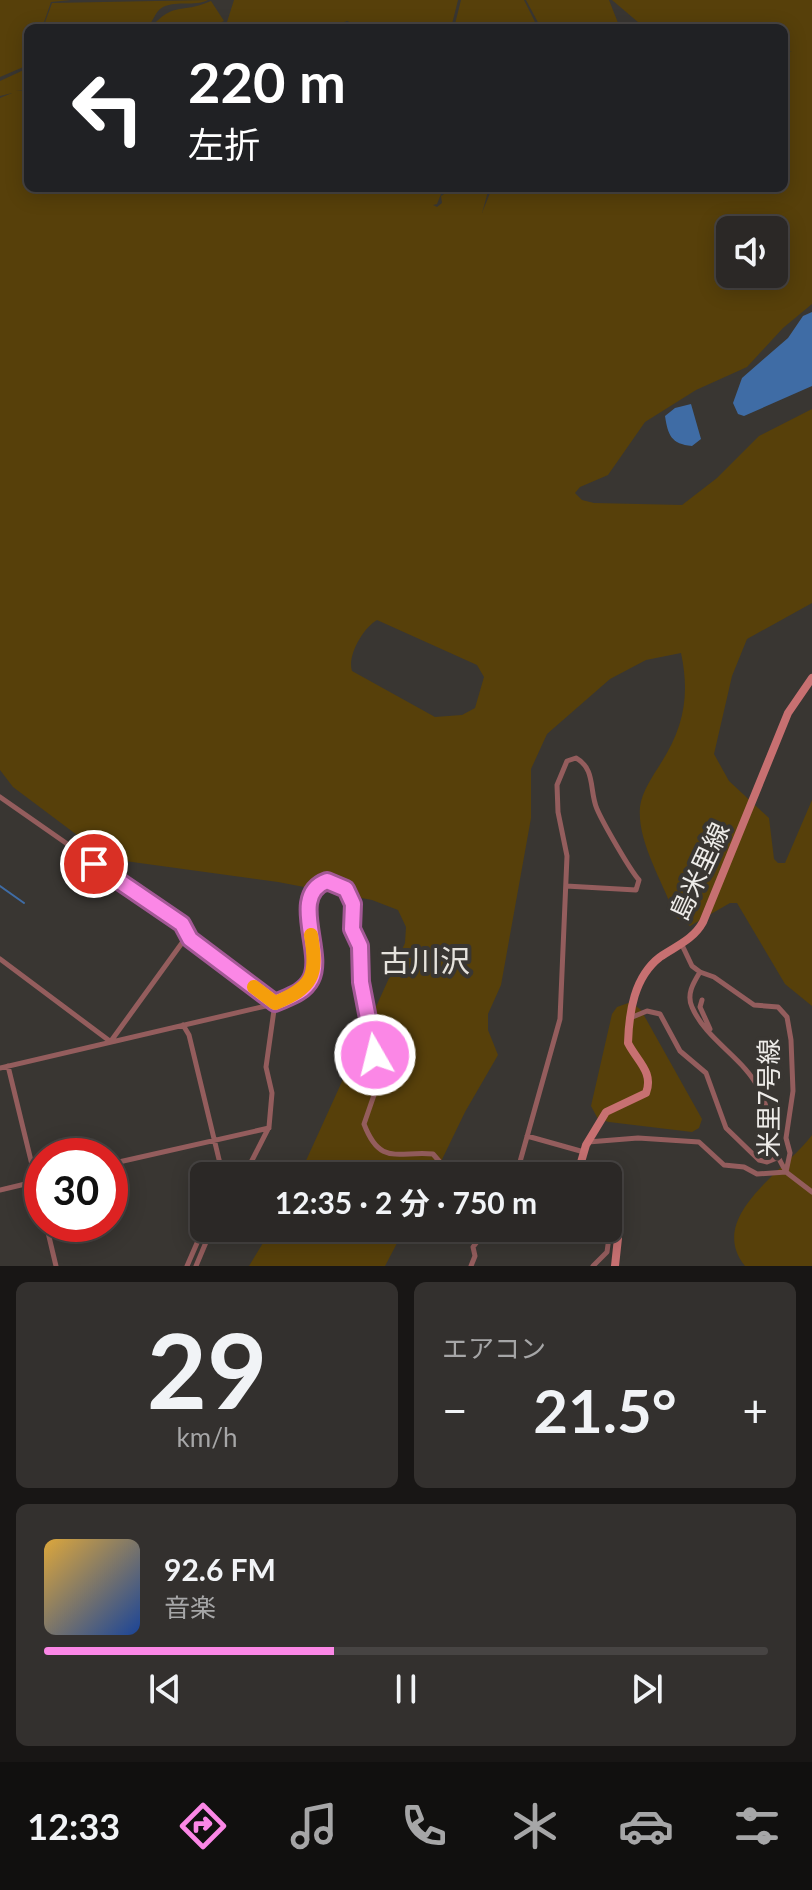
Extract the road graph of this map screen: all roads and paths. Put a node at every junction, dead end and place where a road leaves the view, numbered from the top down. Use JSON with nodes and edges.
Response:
{"nodes":[{"id":1,"x":812,"y":678,"type":"edge"},
{"id":2,"x":0,"y":797,"type":"edge"},
{"id":3,"x":566,"y":886,"type":"dead end"},
{"id":4,"x":187,"y":936,"type":"junction"},
{"id":5,"x":681,"y":944,"type":"junction"},
{"id":6,"x":0,"y":959,"type":"edge"},
{"id":7,"x":700,"y":972,"type":"junction"},
{"id":8,"x":702,"y":1000,"type":"dead end"},
{"id":9,"x":275,"y":1003,"type":"junction"},
{"id":10,"x":629,"y":1019,"type":"junction"},
{"id":11,"x":183,"y":1025,"type":"junction"},
{"id":12,"x":711,"y":1031,"type":"junction"},
{"id":13,"x":111,"y":1042,"type":"junction"},
{"id":14,"x":8,"y":1066,"type":"junction"},
{"id":15,"x":0,"y":1068,"type":"edge"},
{"id":16,"x":269,"y":1127,"type":"junction"},
{"id":17,"x":527,"y":1136,"type":"junction"},
{"id":18,"x":27,"y":1138,"type":"edge"},
{"id":19,"x":214,"y":1140,"type":"junction"},
{"id":20,"x":586,"y":1147,"type":"junction"},
{"id":21,"x":777,"y":1158,"type":"junction"},
{"id":22,"x":128,"y":1160,"type":"edge"},
{"id":23,"x":220,"y":1162,"type":"edge"},
{"id":24,"x":251,"y":1162,"type":"edge"},
{"id":25,"x":440,"y":1162,"type":"edge"},
{"id":26,"x":520,"y":1162,"type":"edge"},
{"id":27,"x":581,"y":1162,"type":"edge"},
{"id":28,"x":786,"y":1172,"type":"junction"},
{"id":29,"x":24,"y":1184,"type":"edge"},
{"id":30,"x":0,"y":1190,"type":"edge"},
{"id":31,"x":812,"y":1192,"type":"edge"},
{"id":32,"x":50,"y":1242,"type":"edge"},
{"id":33,"x":197,"y":1242,"type":"edge"},
{"id":34,"x":206,"y":1242,"type":"edge"},
{"id":35,"x":477,"y":1242,"type":"edge"},
{"id":36,"x":610,"y":1242,"type":"edge"},
{"id":37,"x":618,"y":1242,"type":"edge"},
{"id":38,"x":56,"y":1266,"type":"edge"},
{"id":39,"x":187,"y":1266,"type":"edge"},
{"id":40,"x":196,"y":1266,"type":"edge"},
{"id":41,"x":471,"y":1266,"type":"edge"},
{"id":42,"x":593,"y":1266,"type":"edge"},
{"id":43,"x":615,"y":1266,"type":"edge"}],
"edges":[{"from":1,"to":5,"type":"street","name":"島米里線"},
{"from":2,"to":4,"type":"street"},
{"from":3,"to":17,"type":"street"},
{"from":4,"to":9,"type":"street"},
{"from":4,"to":13,"type":"street"},
{"from":5,"to":7,"type":"street","name":"米里7号線"},
{"from":5,"to":10,"type":"street","name":"島米里線"},
{"from":6,"to":13,"type":"street"},
{"from":7,"to":12,"type":"street"},
{"from":7,"to":28,"type":"street","name":"米里7号線"},
{"from":8,"to":12,"type":"street"},
{"from":9,"to":11,"type":"street"},
{"from":9,"to":16,"type":"street"},
{"from":9,"to":25,"type":"street"},
{"from":10,"to":20,"type":"street","name":"島米里線"},
{"from":10,"to":21,"type":"street"},
{"from":11,"to":13,"type":"street"},
{"from":11,"to":19,"type":"street"},
{"from":12,"to":21,"type":"street"},
{"from":13,"to":14,"type":"street"},
{"from":14,"to":15,"type":"street"},
{"from":14,"to":18,"type":"street"},
{"from":16,"to":19,"type":"street"},
{"from":16,"to":24,"type":"street"},
{"from":17,"to":20,"type":"street"},
{"from":17,"to":26,"type":"street"},
{"from":19,"to":22,"type":"street"},
{"from":19,"to":23,"type":"street"},
{"from":20,"to":27,"type":"street","name":"島米里線"},
{"from":20,"to":28,"type":"street"},
{"from":21,"to":28,"type":"street"},
{"from":28,"to":31,"type":"street"},
{"from":29,"to":30,"type":"street"},
{"from":32,"to":38,"type":"street"},
{"from":33,"to":39,"type":"street"},
{"from":34,"to":40,"type":"street"},
{"from":35,"to":41,"type":"street"},
{"from":36,"to":42,"type":"street"},
{"from":37,"to":43,"type":"street"}]}
